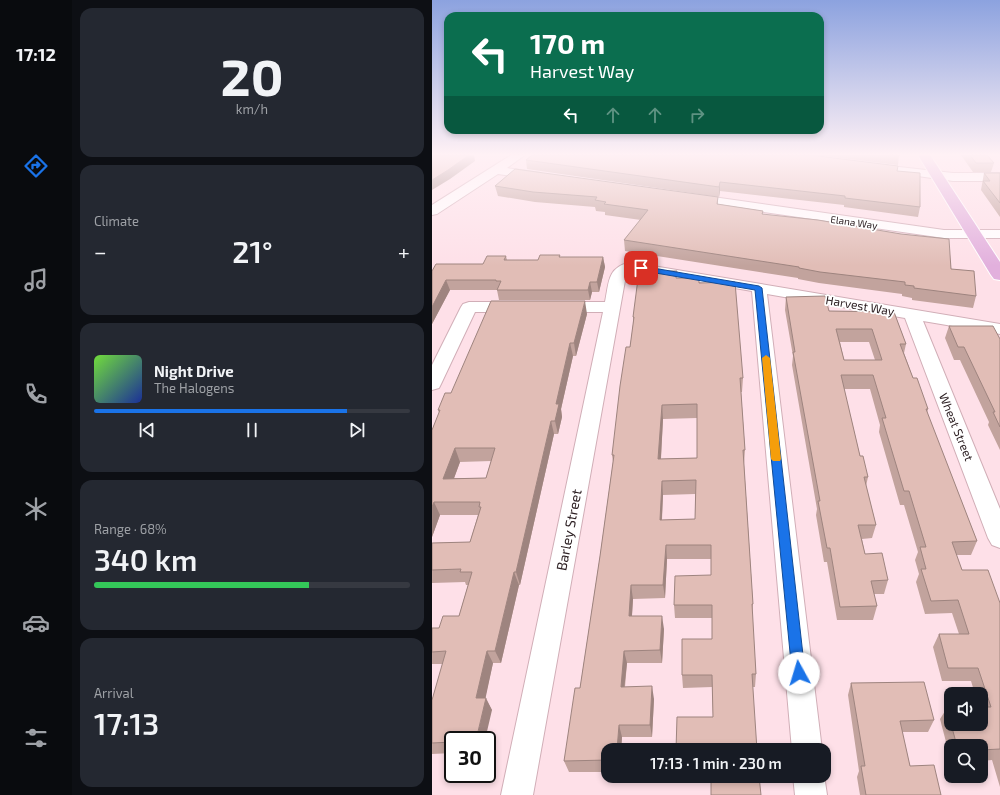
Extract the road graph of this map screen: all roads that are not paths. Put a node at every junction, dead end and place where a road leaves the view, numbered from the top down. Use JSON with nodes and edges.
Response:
{"nodes":[{"id":1,"x":462,"y":192,"type":"edge"},
{"id":2,"x":948,"y":192,"type":"edge"},
{"id":3,"x":678,"y":196,"type":"edge"},
{"id":4,"x":432,"y":211,"type":"edge"},
{"id":5,"x":1000,"y":234,"type":"edge"},
{"id":6,"x":975,"y":235,"type":"junction"},
{"id":7,"x":625,"y":268,"type":"joint"},
{"id":8,"x":1000,"y":275,"type":"edge"},
{"id":9,"x":759,"y":288,"type":"junction"},
{"id":10,"x":612,"y":306,"type":"junction"},
{"id":11,"x":912,"y":316,"type":"junction"},
{"id":12,"x":1000,"y":329,"type":"edge"},
{"id":13,"x":432,"y":384,"type":"edge"},
{"id":14,"x":1000,"y":538,"type":"edge"},
{"id":15,"x":806,"y":743,"type":"edge"},
{"id":16,"x":810,"y":783,"type":"edge"},
{"id":17,"x":517,"y":795,"type":"edge"},
{"id":18,"x":811,"y":795,"type":"edge"}],
"edges":[{"from":1,"to":4,"type":"street"},
{"from":2,"to":6,"type":"main road"},
{"from":3,"to":6,"type":"street","name":"Elana Way"},
{"from":5,"to":6,"type":"street","name":"Elana Way"},
{"from":6,"to":8,"type":"main road"},
{"from":7,"to":9,"type":"street","name":"Harvest Way"},
{"from":7,"to":10,"type":"street","name":"Barley Street"},
{"from":9,"to":11,"type":"street","name":"Harvest Way"},
{"from":9,"to":15,"type":"street"},
{"from":10,"to":13,"type":"street"},
{"from":10,"to":17,"type":"street","name":"Barley Street"},
{"from":11,"to":12,"type":"street","name":"Harvest Way"},
{"from":11,"to":14,"type":"street","name":"Wheat Street"},
{"from":16,"to":18,"type":"street"}]}
